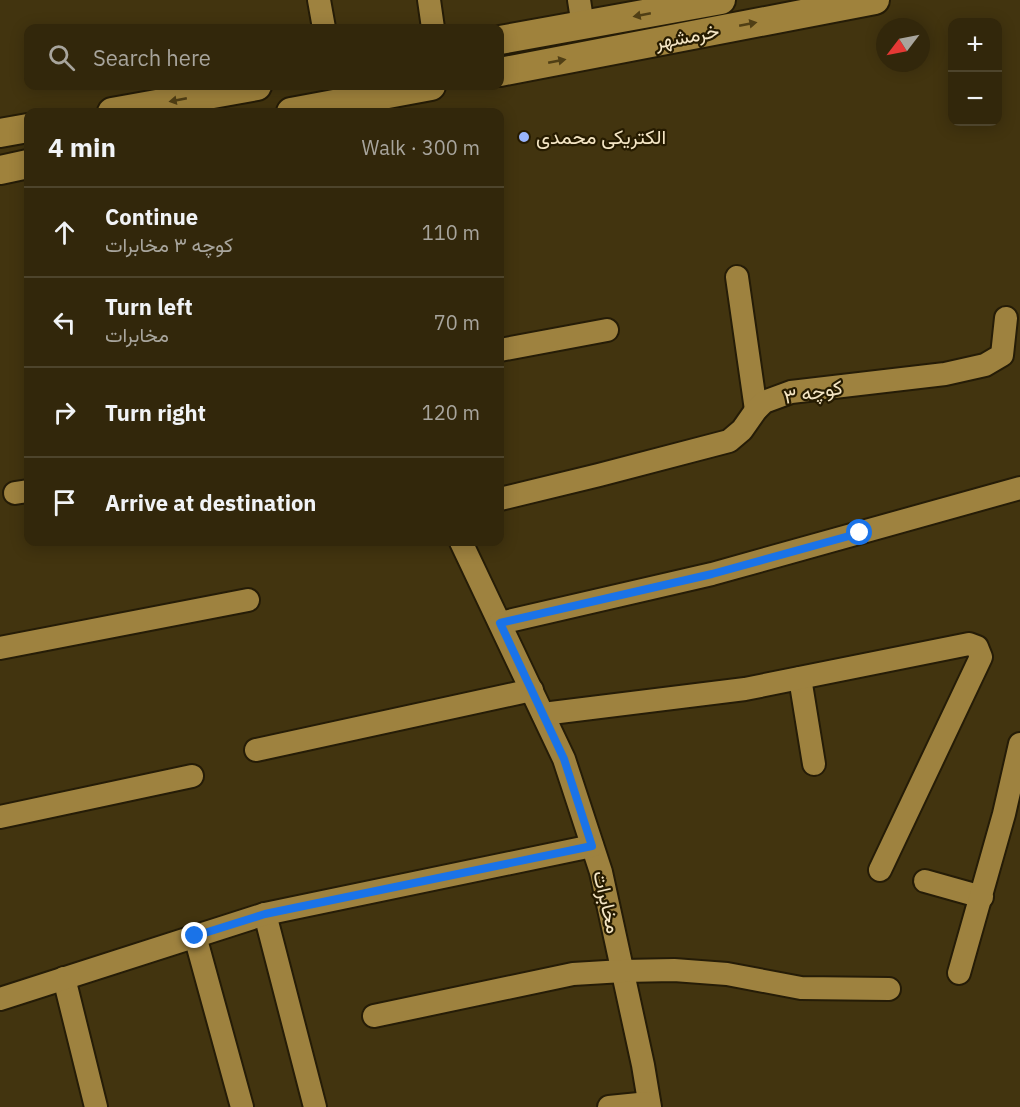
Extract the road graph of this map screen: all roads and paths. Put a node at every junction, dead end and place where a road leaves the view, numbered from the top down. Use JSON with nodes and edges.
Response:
{"nodes":[{"id":1,"x":319,"y":0,"type":"edge"},
{"id":2,"x":429,"y":0,"type":"edge"},
{"id":3,"x":721,"y":0,"type":"edge"},
{"id":4,"x":875,"y":0,"type":"edge"},
{"id":5,"x":581,"y":13,"type":"edge"},
{"id":6,"x":323,"y":24,"type":"edge"},
{"id":7,"x":432,"y":24,"type":"edge"},
{"id":8,"x":504,"y":39,"type":"edge"},
{"id":9,"x":504,"y":71,"type":"edge"},
{"id":10,"x":234,"y":90,"type":"edge"},
{"id":11,"x":409,"y":90,"type":"edge"},
{"id":12,"x":134,"y":108,"type":"edge"},
{"id":13,"x":313,"y":108,"type":"edge"},
{"id":14,"x":24,"y":129,"type":"edge"},
{"id":15,"x":0,"y":133,"type":"edge"},
{"id":16,"x":24,"y":165,"type":"edge"},
{"id":17,"x":0,"y":170,"type":"edge"},
{"id":18,"x":737,"y":277,"type":"dead end"},
{"id":19,"x":1006,"y":318,"type":"dead end"},
{"id":20,"x":607,"y":330,"type":"dead end"},
{"id":21,"x":504,"y":349,"type":"edge"},
{"id":22,"x":756,"y":410,"type":"junction"},
{"id":23,"x":1020,"y":488,"type":"edge"},
{"id":24,"x":504,"y":498,"type":"edge"},
{"id":25,"x":463,"y":546,"type":"edge"},
{"id":26,"x":248,"y":600,"type":"dead end"},
{"id":27,"x":500,"y":623,"type":"junction"},
{"id":28,"x":0,"y":648,"type":"edge"},
{"id":29,"x":800,"y":678,"type":"junction"},
{"id":30,"x":532,"y":690,"type":"junction"},
{"id":31,"x":543,"y":714,"type":"junction"},
{"id":32,"x":1020,"y":744,"type":"edge"},
{"id":33,"x":256,"y":750,"type":"dead end"},
{"id":34,"x":814,"y":764,"type":"dead end"},
{"id":35,"x":192,"y":776,"type":"dead end"},
{"id":36,"x":0,"y":817,"type":"edge"},
{"id":37,"x":592,"y":846,"type":"junction"},
{"id":38,"x":880,"y":870,"type":"dead end"},
{"id":39,"x":925,"y":881,"type":"dead end"},
{"id":40,"x":982,"y":897,"type":"junction"},
{"id":41,"x":265,"y":914,"type":"junction"},
{"id":42,"x":195,"y":936,"type":"junction"},
{"id":43,"x":623,"y":971,"type":"junction"},
{"id":44,"x":959,"y":973,"type":"dead end"},
{"id":45,"x":64,"y":978,"type":"junction"},
{"id":46,"x":889,"y":989,"type":"dead end"},
{"id":47,"x":0,"y":999,"type":"edge"},
{"id":48,"x":374,"y":1016,"type":"dead end"},
{"id":49,"x":650,"y":1105,"type":"edge"},
{"id":50,"x":96,"y":1107,"type":"edge"},
{"id":51,"x":242,"y":1107,"type":"edge"},
{"id":52,"x":315,"y":1107,"type":"edge"},
{"id":53,"x":609,"y":1107,"type":"edge"}],
"edges":[{"from":1,"to":6,"type":"street"},
{"from":2,"to":7,"type":"street"},
{"from":3,"to":5,"type":"main road","one_way":true},
{"from":9,"to":4,"type":"main road","name":"خرمشهر","one_way":true},
{"from":5,"to":8,"type":"main road"},
{"from":10,"to":12,"type":"main road","one_way":true},
{"from":11,"to":13,"type":"main road"},
{"from":14,"to":15,"type":"main road"},
{"from":16,"to":17,"type":"main road"},
{"from":18,"to":22,"type":"street"},
{"from":19,"to":22,"type":"street","name":"کوچه ۳"},
{"from":20,"to":21,"type":"street"},
{"from":22,"to":24,"type":"street","name":"کوچه ۳"},
{"from":23,"to":27,"type":"street"},
{"from":25,"to":27,"type":"street","name":"مخابرات"},
{"from":26,"to":28,"type":"street"},
{"from":27,"to":30,"type":"street","name":"مخابرات"},
{"from":29,"to":31,"type":"street"},
{"from":29,"to":34,"type":"street"},
{"from":29,"to":38,"type":"street"},
{"from":30,"to":31,"type":"street","name":"مخابرات"},
{"from":30,"to":33,"type":"street"},
{"from":31,"to":37,"type":"street","name":"مخابرات"},
{"from":32,"to":40,"type":"street"},
{"from":35,"to":36,"type":"street"},
{"from":37,"to":41,"type":"street"},
{"from":37,"to":43,"type":"street","name":"مخابرات"},
{"from":39,"to":40,"type":"street"},
{"from":40,"to":44,"type":"street"},
{"from":41,"to":42,"type":"street"},
{"from":41,"to":52,"type":"street"},
{"from":42,"to":45,"type":"street"},
{"from":42,"to":51,"type":"street"},
{"from":43,"to":46,"type":"street"},
{"from":43,"to":48,"type":"street"},
{"from":43,"to":49,"type":"street","name":"مخابرات"},
{"from":45,"to":47,"type":"street"},
{"from":45,"to":50,"type":"street"},
{"from":49,"to":53,"type":"street"}]}
